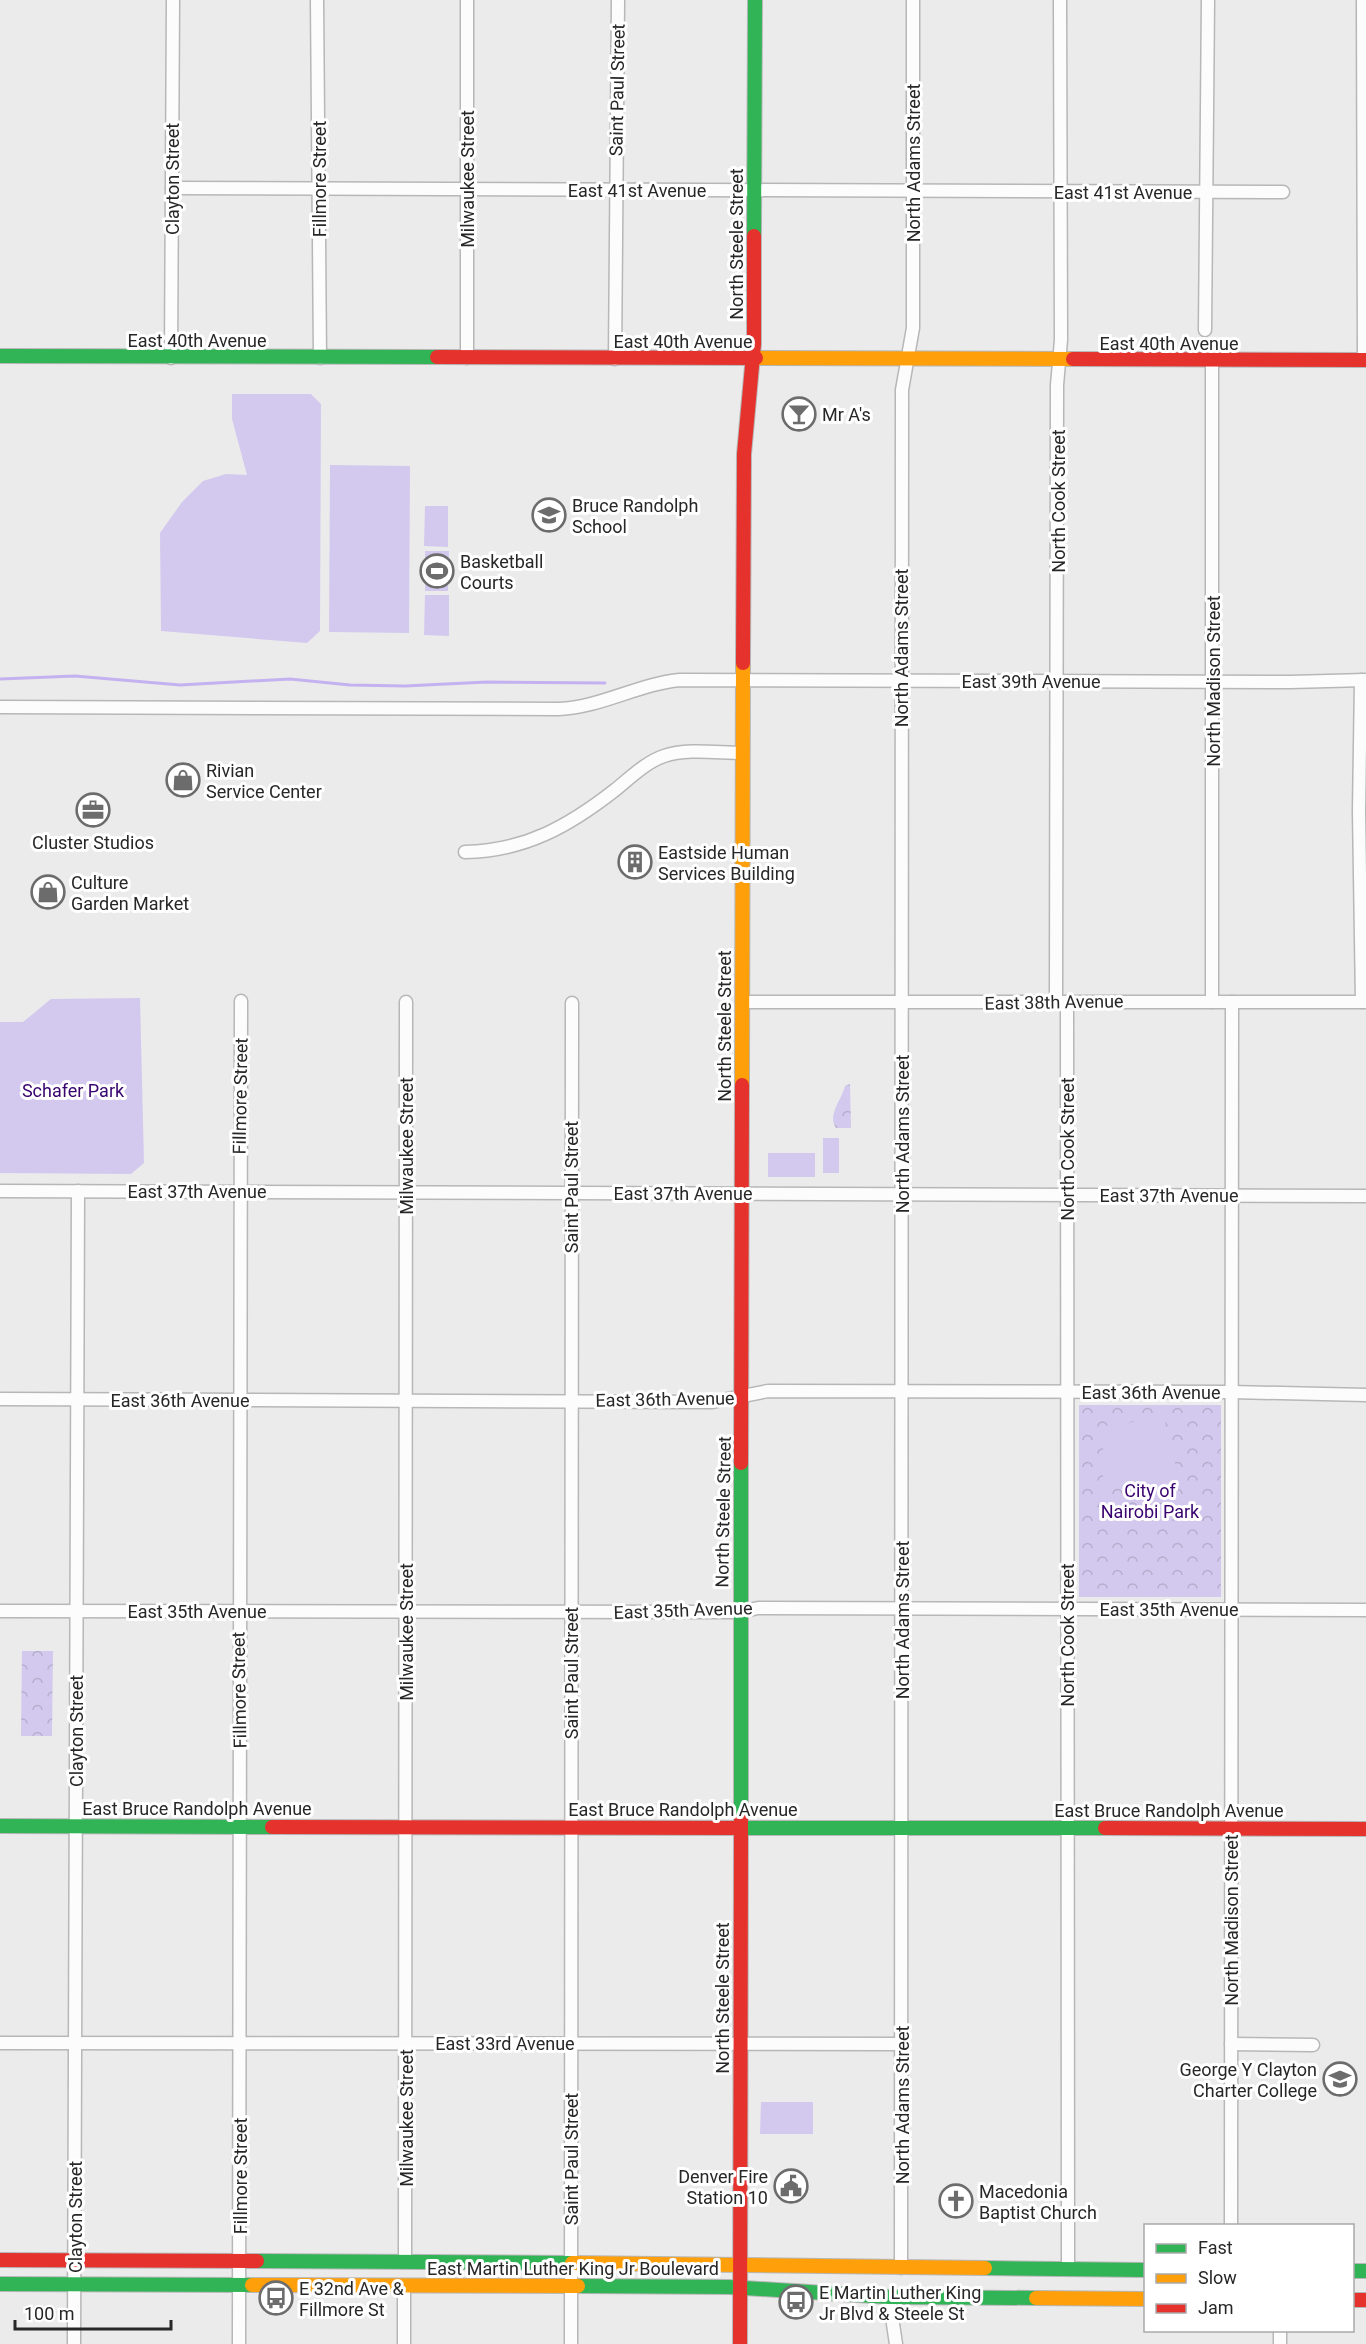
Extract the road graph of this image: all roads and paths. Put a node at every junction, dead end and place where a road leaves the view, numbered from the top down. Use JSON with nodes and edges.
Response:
{"nodes":[{"id":1,"x":172,"y":0,"type":"edge"},
{"id":2,"x":317,"y":0,"type":"edge"},
{"id":3,"x":467,"y":0,"type":"edge"},
{"id":4,"x":618,"y":0,"type":"edge"},
{"id":5,"x":755,"y":0,"type":"edge"},
{"id":6,"x":913,"y":0,"type":"edge"},
{"id":7,"x":1060,"y":0,"type":"edge"},
{"id":8,"x":1208,"y":0,"type":"edge"},
{"id":9,"x":1363,"y":0,"type":"edge"},
{"id":10,"x":172,"y":188,"type":"junction"},
{"id":11,"x":319,"y":189,"type":"junction"},
{"id":12,"x":467,"y":189,"type":"junction"},
{"id":13,"x":616,"y":190,"type":"junction"},
{"id":14,"x":755,"y":190,"type":"junction"},
{"id":15,"x":913,"y":191,"type":"junction"},
{"id":16,"x":1061,"y":192,"type":"junction"},
{"id":17,"x":1206,"y":192,"type":"junction"},
{"id":18,"x":1282,"y":192,"type":"dead end"},
{"id":19,"x":1365,"y":193,"type":"edge"},
{"id":20,"x":1205,"y":330,"type":"dead end"},
{"id":21,"x":0,"y":356,"type":"edge"},
{"id":22,"x":171,"y":358,"type":"junction"},
{"id":23,"x":320,"y":358,"type":"junction"},
{"id":24,"x":467,"y":358,"type":"junction"},
{"id":25,"x":615,"y":359,"type":"junction"},
{"id":26,"x":753,"y":359,"type":"junction"},
{"id":27,"x":908,"y":359,"type":"junction"},
{"id":28,"x":1365,"y":360,"type":"edge"},
{"id":29,"x":1059,"y":361,"type":"junction"},
{"id":30,"x":1212,"y":361,"type":"junction"},
{"id":31,"x":743,"y":674,"type":"junction"},
{"id":32,"x":1363,"y":680,"type":"edge"},
{"id":33,"x":901,"y":681,"type":"junction"},
{"id":34,"x":1058,"y":681,"type":"junction"},
{"id":35,"x":1213,"y":682,"type":"junction"},
{"id":36,"x":0,"y":707,"type":"edge"},
{"id":37,"x":742,"y":753,"type":"junction"},
{"id":38,"x":465,"y":852,"type":"dead end"},
{"id":39,"x":242,"y":1001,"type":"dead end"},
{"id":40,"x":406,"y":1002,"type":"dead end"},
{"id":41,"x":742,"y":1002,"type":"junction"},
{"id":42,"x":1062,"y":1002,"type":"junction"},
{"id":43,"x":1212,"y":1002,"type":"junction"},
{"id":44,"x":1232,"y":1002,"type":"junction"},
{"id":45,"x":1364,"y":1002,"type":"edge"},
{"id":46,"x":572,"y":1003,"type":"dead end"},
{"id":47,"x":901,"y":1003,"type":"junction"},
{"id":48,"x":0,"y":1191,"type":"edge"},
{"id":49,"x":78,"y":1191,"type":"junction"},
{"id":50,"x":239,"y":1192,"type":"junction"},
{"id":51,"x":406,"y":1192,"type":"junction"},
{"id":52,"x":571,"y":1192,"type":"junction"},
{"id":53,"x":742,"y":1193,"type":"junction"},
{"id":54,"x":902,"y":1193,"type":"junction"},
{"id":55,"x":1067,"y":1194,"type":"junction"},
{"id":56,"x":1232,"y":1196,"type":"junction"},
{"id":57,"x":1366,"y":1196,"type":"edge"},
{"id":58,"x":902,"y":1392,"type":"junction"},
{"id":59,"x":1067,"y":1392,"type":"junction"},
{"id":60,"x":1231,"y":1392,"type":"junction"},
{"id":61,"x":1366,"y":1395,"type":"edge"},
{"id":62,"x":742,"y":1398,"type":"junction"},
{"id":63,"x":0,"y":1399,"type":"edge"},
{"id":64,"x":77,"y":1399,"type":"junction"},
{"id":65,"x":239,"y":1400,"type":"junction"},
{"id":66,"x":406,"y":1401,"type":"junction"},
{"id":67,"x":571,"y":1401,"type":"junction"},
{"id":68,"x":902,"y":1608,"type":"junction"},
{"id":69,"x":1067,"y":1609,"type":"junction"},
{"id":70,"x":1231,"y":1609,"type":"junction"},
{"id":71,"x":1366,"y":1610,"type":"edge"},
{"id":72,"x":0,"y":1611,"type":"edge"},
{"id":73,"x":77,"y":1611,"type":"junction"},
{"id":74,"x":238,"y":1611,"type":"junction"},
{"id":75,"x":405,"y":1612,"type":"junction"},
{"id":76,"x":571,"y":1612,"type":"junction"},
{"id":77,"x":740,"y":1612,"type":"junction"},
{"id":78,"x":0,"y":1826,"type":"edge"},
{"id":79,"x":76,"y":1826,"type":"junction"},
{"id":80,"x":240,"y":1827,"type":"junction"},
{"id":81,"x":406,"y":1827,"type":"junction"},
{"id":82,"x":571,"y":1827,"type":"junction"},
{"id":83,"x":740,"y":1827,"type":"junction"},
{"id":84,"x":901,"y":1828,"type":"junction"},
{"id":85,"x":1066,"y":1828,"type":"junction"},
{"id":86,"x":1231,"y":1828,"type":"junction"},
{"id":87,"x":1366,"y":1829,"type":"edge"},
{"id":88,"x":75,"y":2042,"type":"junction"},
{"id":89,"x":0,"y":2043,"type":"edge"},
{"id":90,"x":240,"y":2043,"type":"junction"},
{"id":91,"x":406,"y":2043,"type":"junction"},
{"id":92,"x":570,"y":2043,"type":"junction"},
{"id":93,"x":740,"y":2043,"type":"junction"},
{"id":94,"x":902,"y":2044,"type":"junction"},
{"id":95,"x":1231,"y":2044,"type":"junction"},
{"id":96,"x":1313,"y":2045,"type":"dead end"},
{"id":97,"x":1232,"y":2224,"type":"edge"},
{"id":98,"x":0,"y":2260,"type":"edge"},
{"id":99,"x":75,"y":2261,"type":"junction"},
{"id":100,"x":240,"y":2262,"type":"junction"},
{"id":101,"x":405,"y":2262,"type":"junction"},
{"id":102,"x":571,"y":2262,"type":"junction"},
{"id":103,"x":739,"y":2264,"type":"junction"},
{"id":104,"x":901,"y":2268,"type":"junction"},
{"id":105,"x":1068,"y":2269,"type":"junction"},
{"id":106,"x":1144,"y":2270,"type":"edge"},
{"id":107,"x":0,"y":2284,"type":"edge"},
{"id":108,"x":74,"y":2284,"type":"junction"},
{"id":109,"x":240,"y":2285,"type":"junction"},
{"id":110,"x":404,"y":2286,"type":"junction"},
{"id":111,"x":571,"y":2286,"type":"junction"},
{"id":112,"x":740,"y":2287,"type":"junction"},
{"id":113,"x":1144,"y":2300,"type":"edge"},
{"id":114,"x":890,"y":2303,"type":"junction"},
{"id":115,"x":74,"y":2344,"type":"edge"},
{"id":116,"x":239,"y":2344,"type":"edge"},
{"id":117,"x":404,"y":2344,"type":"edge"},
{"id":118,"x":571,"y":2344,"type":"edge"},
{"id":119,"x":740,"y":2344,"type":"edge"},
{"id":120,"x":896,"y":2344,"type":"edge"}],
"edges":[{"from":1,"to":10,"type":"street","name":"Clayton Street"},
{"from":2,"to":11,"type":"street","name":"Fillmore Street"},
{"from":3,"to":12,"type":"street","name":"Milwaukee Street"},
{"from":4,"to":13,"type":"street","name":"Saint Paul Street"},
{"from":5,"to":14,"type":"street","name":"North Steele Street"},
{"from":6,"to":15,"type":"street","name":"North Adams Street"},
{"from":7,"to":16,"type":"street","name":"North Cook Street"},
{"from":8,"to":17,"type":"street"},
{"from":9,"to":19,"type":"street"},
{"from":10,"to":11,"type":"street","name":"East 41st Avenue"},
{"from":10,"to":22,"type":"street","name":"Clayton Street"},
{"from":11,"to":12,"type":"street","name":"East 41st Avenue"},
{"from":11,"to":23,"type":"street","name":"Fillmore Street"},
{"from":12,"to":13,"type":"street","name":"East 41st Avenue"},
{"from":12,"to":24,"type":"street","name":"Milwaukee Street"},
{"from":13,"to":14,"type":"street","name":"East 41st Avenue"},
{"from":13,"to":25,"type":"street","name":"Saint Paul Street"},
{"from":14,"to":15,"type":"street","name":"East 41st Avenue"},
{"from":14,"to":26,"type":"street","name":"North Steele Street"},
{"from":15,"to":16,"type":"street","name":"East 41st Avenue"},
{"from":15,"to":27,"type":"street","name":"North Adams Street"},
{"from":16,"to":17,"type":"street","name":"East 41st Avenue"},
{"from":16,"to":29,"type":"street","name":"North Cook Street"},
{"from":17,"to":18,"type":"street","name":"East 41st Avenue"},
{"from":17,"to":20,"type":"street"},
{"from":19,"to":28,"type":"street"},
{"from":21,"to":22,"type":"street","name":"East 40th Avenue"},
{"from":22,"to":23,"type":"street","name":"East 40th Avenue"},
{"from":23,"to":24,"type":"street","name":"East 40th Avenue"},
{"from":24,"to":25,"type":"street","name":"East 40th Avenue"},
{"from":25,"to":26,"type":"street","name":"East 40th Avenue"},
{"from":26,"to":27,"type":"street","name":"East 40th Avenue"},
{"from":26,"to":31,"type":"street","name":"North Steele Street"},
{"from":27,"to":29,"type":"street","name":"East 40th Avenue"},
{"from":27,"to":33,"type":"street","name":"North Adams Street"},
{"from":28,"to":30,"type":"street","name":"East 40th Avenue"},
{"from":29,"to":30,"type":"street","name":"East 40th Avenue"},
{"from":29,"to":34,"type":"street","name":"North Cook Street"},
{"from":30,"to":35,"type":"street","name":"North Madison Street"},
{"from":31,"to":33,"type":"street","name":"East 39th Avenue"},
{"from":31,"to":36,"type":"street","name":"East 39th Avenue"},
{"from":31,"to":37,"type":"street","name":"North Steele Street"},
{"from":32,"to":35,"type":"street","name":"East 39th Avenue"},
{"from":32,"to":45,"type":"street"},
{"from":33,"to":34,"type":"street","name":"East 39th Avenue"},
{"from":33,"to":47,"type":"street","name":"North Adams Street"},
{"from":34,"to":35,"type":"street","name":"East 39th Avenue"},
{"from":34,"to":42,"type":"street","name":"North Cook Street"},
{"from":35,"to":43,"type":"street","name":"North Madison Street"},
{"from":37,"to":38,"type":"street"},
{"from":37,"to":41,"type":"street","name":"North Steele Street"},
{"from":39,"to":50,"type":"street","name":"Fillmore Street"},
{"from":40,"to":51,"type":"street","name":"Milwaukee Street"},
{"from":41,"to":47,"type":"street","name":"East 38th Avenue"},
{"from":41,"to":53,"type":"street","name":"North Steele Street"},
{"from":42,"to":43,"type":"street","name":"East 38th Avenue"},
{"from":42,"to":47,"type":"street","name":"East 38th Avenue"},
{"from":42,"to":55,"type":"street","name":"North Cook Street"},
{"from":43,"to":44,"type":"street","name":"East 38th Avenue"},
{"from":44,"to":45,"type":"street","name":"East 38th Avenue"},
{"from":44,"to":56,"type":"street","name":"North Madison Street"},
{"from":46,"to":52,"type":"street","name":"Saint Paul Street"},
{"from":47,"to":54,"type":"street","name":"North Adams Street"},
{"from":48,"to":49,"type":"street","name":"East 37th Avenue"},
{"from":49,"to":50,"type":"street","name":"East 37th Avenue"},
{"from":49,"to":64,"type":"street","name":"Clayton Street"},
{"from":50,"to":51,"type":"street","name":"East 37th Avenue"},
{"from":50,"to":65,"type":"street","name":"Fillmore Street"},
{"from":51,"to":52,"type":"street","name":"East 37th Avenue"},
{"from":51,"to":66,"type":"street","name":"Milwaukee Street"},
{"from":52,"to":53,"type":"street","name":"East 37th Avenue"},
{"from":52,"to":67,"type":"street","name":"Saint Paul Street"},
{"from":53,"to":54,"type":"street","name":"East 37th Avenue"},
{"from":53,"to":62,"type":"street","name":"North Steele Street"},
{"from":54,"to":55,"type":"street","name":"East 37th Avenue"},
{"from":54,"to":58,"type":"street","name":"North Adams Street"},
{"from":55,"to":56,"type":"street","name":"East 37th Avenue"},
{"from":55,"to":59,"type":"street","name":"North Cook Street"},
{"from":56,"to":57,"type":"street","name":"East 37th Avenue"},
{"from":56,"to":60,"type":"street","name":"North Madison Street"},
{"from":58,"to":59,"type":"street","name":"East 36th Avenue"},
{"from":58,"to":62,"type":"street","name":"East 36th Avenue"},
{"from":58,"to":68,"type":"street","name":"North Adams Street"},
{"from":59,"to":60,"type":"street","name":"East 36th Avenue"},
{"from":59,"to":69,"type":"street","name":"North Cook Street"},
{"from":60,"to":61,"type":"street","name":"East 36th Avenue"},
{"from":60,"to":70,"type":"street","name":"North Madison Street"},
{"from":62,"to":67,"type":"street","name":"East 36th Avenue"},
{"from":62,"to":77,"type":"street","name":"North Steele Street"},
{"from":63,"to":64,"type":"street","name":"East 36th Avenue"},
{"from":64,"to":65,"type":"street","name":"East 36th Avenue"},
{"from":64,"to":73,"type":"street","name":"Clayton Street"},
{"from":65,"to":66,"type":"street","name":"East 36th Avenue"},
{"from":65,"to":74,"type":"street","name":"Fillmore Street"},
{"from":66,"to":67,"type":"street","name":"East 36th Avenue"},
{"from":66,"to":75,"type":"street","name":"Milwaukee Street"},
{"from":67,"to":76,"type":"street","name":"Saint Paul Street"},
{"from":68,"to":69,"type":"street","name":"East 35th Avenue"},
{"from":68,"to":77,"type":"street","name":"East 35th Avenue"},
{"from":68,"to":84,"type":"street","name":"North Adams Street"},
{"from":69,"to":70,"type":"street","name":"East 35th Avenue"},
{"from":69,"to":85,"type":"street","name":"North Cook Street"},
{"from":70,"to":71,"type":"street","name":"East 35th Avenue"},
{"from":70,"to":86,"type":"street","name":"North Madison Street"},
{"from":72,"to":73,"type":"street","name":"East 35th Avenue"},
{"from":73,"to":74,"type":"street","name":"East 35th Avenue"},
{"from":73,"to":79,"type":"street","name":"Clayton Street"},
{"from":74,"to":75,"type":"street","name":"East 35th Avenue"},
{"from":74,"to":80,"type":"street","name":"Fillmore Street"},
{"from":75,"to":76,"type":"street","name":"East 35th Avenue"},
{"from":75,"to":81,"type":"street","name":"Milwaukee Street"},
{"from":76,"to":77,"type":"street","name":"East 35th Avenue"},
{"from":76,"to":82,"type":"street","name":"Saint Paul Street"},
{"from":77,"to":83,"type":"street","name":"North Steele Street"},
{"from":78,"to":79,"type":"street","name":"East Bruce Randolph Avenue"},
{"from":79,"to":80,"type":"street","name":"East Bruce Randolph Avenue"},
{"from":79,"to":88,"type":"street","name":"Clayton Street"},
{"from":80,"to":81,"type":"street","name":"East Bruce Randolph Avenue"},
{"from":80,"to":90,"type":"street","name":"Fillmore Street"},
{"from":81,"to":82,"type":"street","name":"East Bruce Randolph Avenue"},
{"from":81,"to":91,"type":"street","name":"Milwaukee Street"},
{"from":82,"to":83,"type":"street","name":"East Bruce Randolph Avenue"},
{"from":82,"to":92,"type":"street","name":"Saint Paul Street"},
{"from":83,"to":84,"type":"street","name":"East Bruce Randolph Avenue"},
{"from":83,"to":93,"type":"street","name":"North Steele Street"},
{"from":84,"to":85,"type":"street","name":"East Bruce Randolph Avenue"},
{"from":84,"to":94,"type":"street","name":"North Adams Street"},
{"from":85,"to":86,"type":"street","name":"East Bruce Randolph Avenue"},
{"from":85,"to":105,"type":"street","name":"North Cook Street"},
{"from":86,"to":87,"type":"street","name":"East Bruce Randolph Avenue"},
{"from":86,"to":95,"type":"street","name":"North Madison Street"},
{"from":88,"to":89,"type":"street","name":"East 33rd Avenue"},
{"from":88,"to":90,"type":"street","name":"East 33rd Avenue"},
{"from":88,"to":99,"type":"street","name":"Clayton Street"},
{"from":90,"to":91,"type":"street","name":"East 33rd Avenue"},
{"from":90,"to":100,"type":"street","name":"Fillmore Street"},
{"from":91,"to":92,"type":"street","name":"East 33rd Avenue"},
{"from":91,"to":101,"type":"street","name":"Milwaukee Street"},
{"from":92,"to":93,"type":"street","name":"East 33rd Avenue"},
{"from":92,"to":102,"type":"street","name":"Saint Paul Street"},
{"from":93,"to":94,"type":"street","name":"East 33rd Avenue"},
{"from":93,"to":103,"type":"street","name":"North Steele Street"},
{"from":94,"to":104,"type":"street","name":"North Adams Street"},
{"from":95,"to":96,"type":"street"},
{"from":95,"to":97,"type":"street","name":"North Madison Street"},
{"from":98,"to":99,"type":"street","name":"East Martin Luther King Jr Boulevard"},
{"from":99,"to":100,"type":"street","name":"East Martin Luther King Jr Boulevard"},
{"from":99,"to":108,"type":"street","name":"Clayton Street"},
{"from":100,"to":101,"type":"street","name":"East Martin Luther King Jr Boulevard"},
{"from":100,"to":109,"type":"street","name":"Fillmore Street"},
{"from":101,"to":102,"type":"street","name":"East Martin Luther King Jr Boulevard"},
{"from":102,"to":103,"type":"street","name":"East Martin Luther King Jr Boulevard"},
{"from":102,"to":111,"type":"street","name":"Saint Paul Street"},
{"from":103,"to":104,"type":"street","name":"East Martin Luther King Jr Boulevard"},
{"from":103,"to":112,"type":"street","name":"North Steele Street"},
{"from":104,"to":105,"type":"street","name":"East Martin Luther King Jr Boulevard"},
{"from":105,"to":106,"type":"street","name":"East Martin Luther King Jr Boulevard"},
{"from":107,"to":108,"type":"street","name":"East Martin Luther King Jr Boulevard"},
{"from":108,"to":109,"type":"street","name":"East Martin Luther King Jr Boulevard"},
{"from":108,"to":115,"type":"street","name":"Clayton Street"},
{"from":109,"to":110,"type":"street","name":"East Martin Luther King Jr Boulevard"},
{"from":109,"to":116,"type":"street","name":"Fillmore Street"},
{"from":110,"to":111,"type":"street","name":"East Martin Luther King Jr Boulevard"},
{"from":110,"to":117,"type":"street"},
{"from":111,"to":112,"type":"street","name":"East Martin Luther King Jr Boulevard"},
{"from":111,"to":118,"type":"street","name":"Saint Paul Street"},
{"from":112,"to":114,"type":"street","name":"East Martin Luther King Jr Boulevard"},
{"from":112,"to":119,"type":"street","name":"North Steele Street"},
{"from":113,"to":114,"type":"street","name":"East Martin Luther King Jr Boulevard"},
{"from":114,"to":120,"type":"street"}]}
